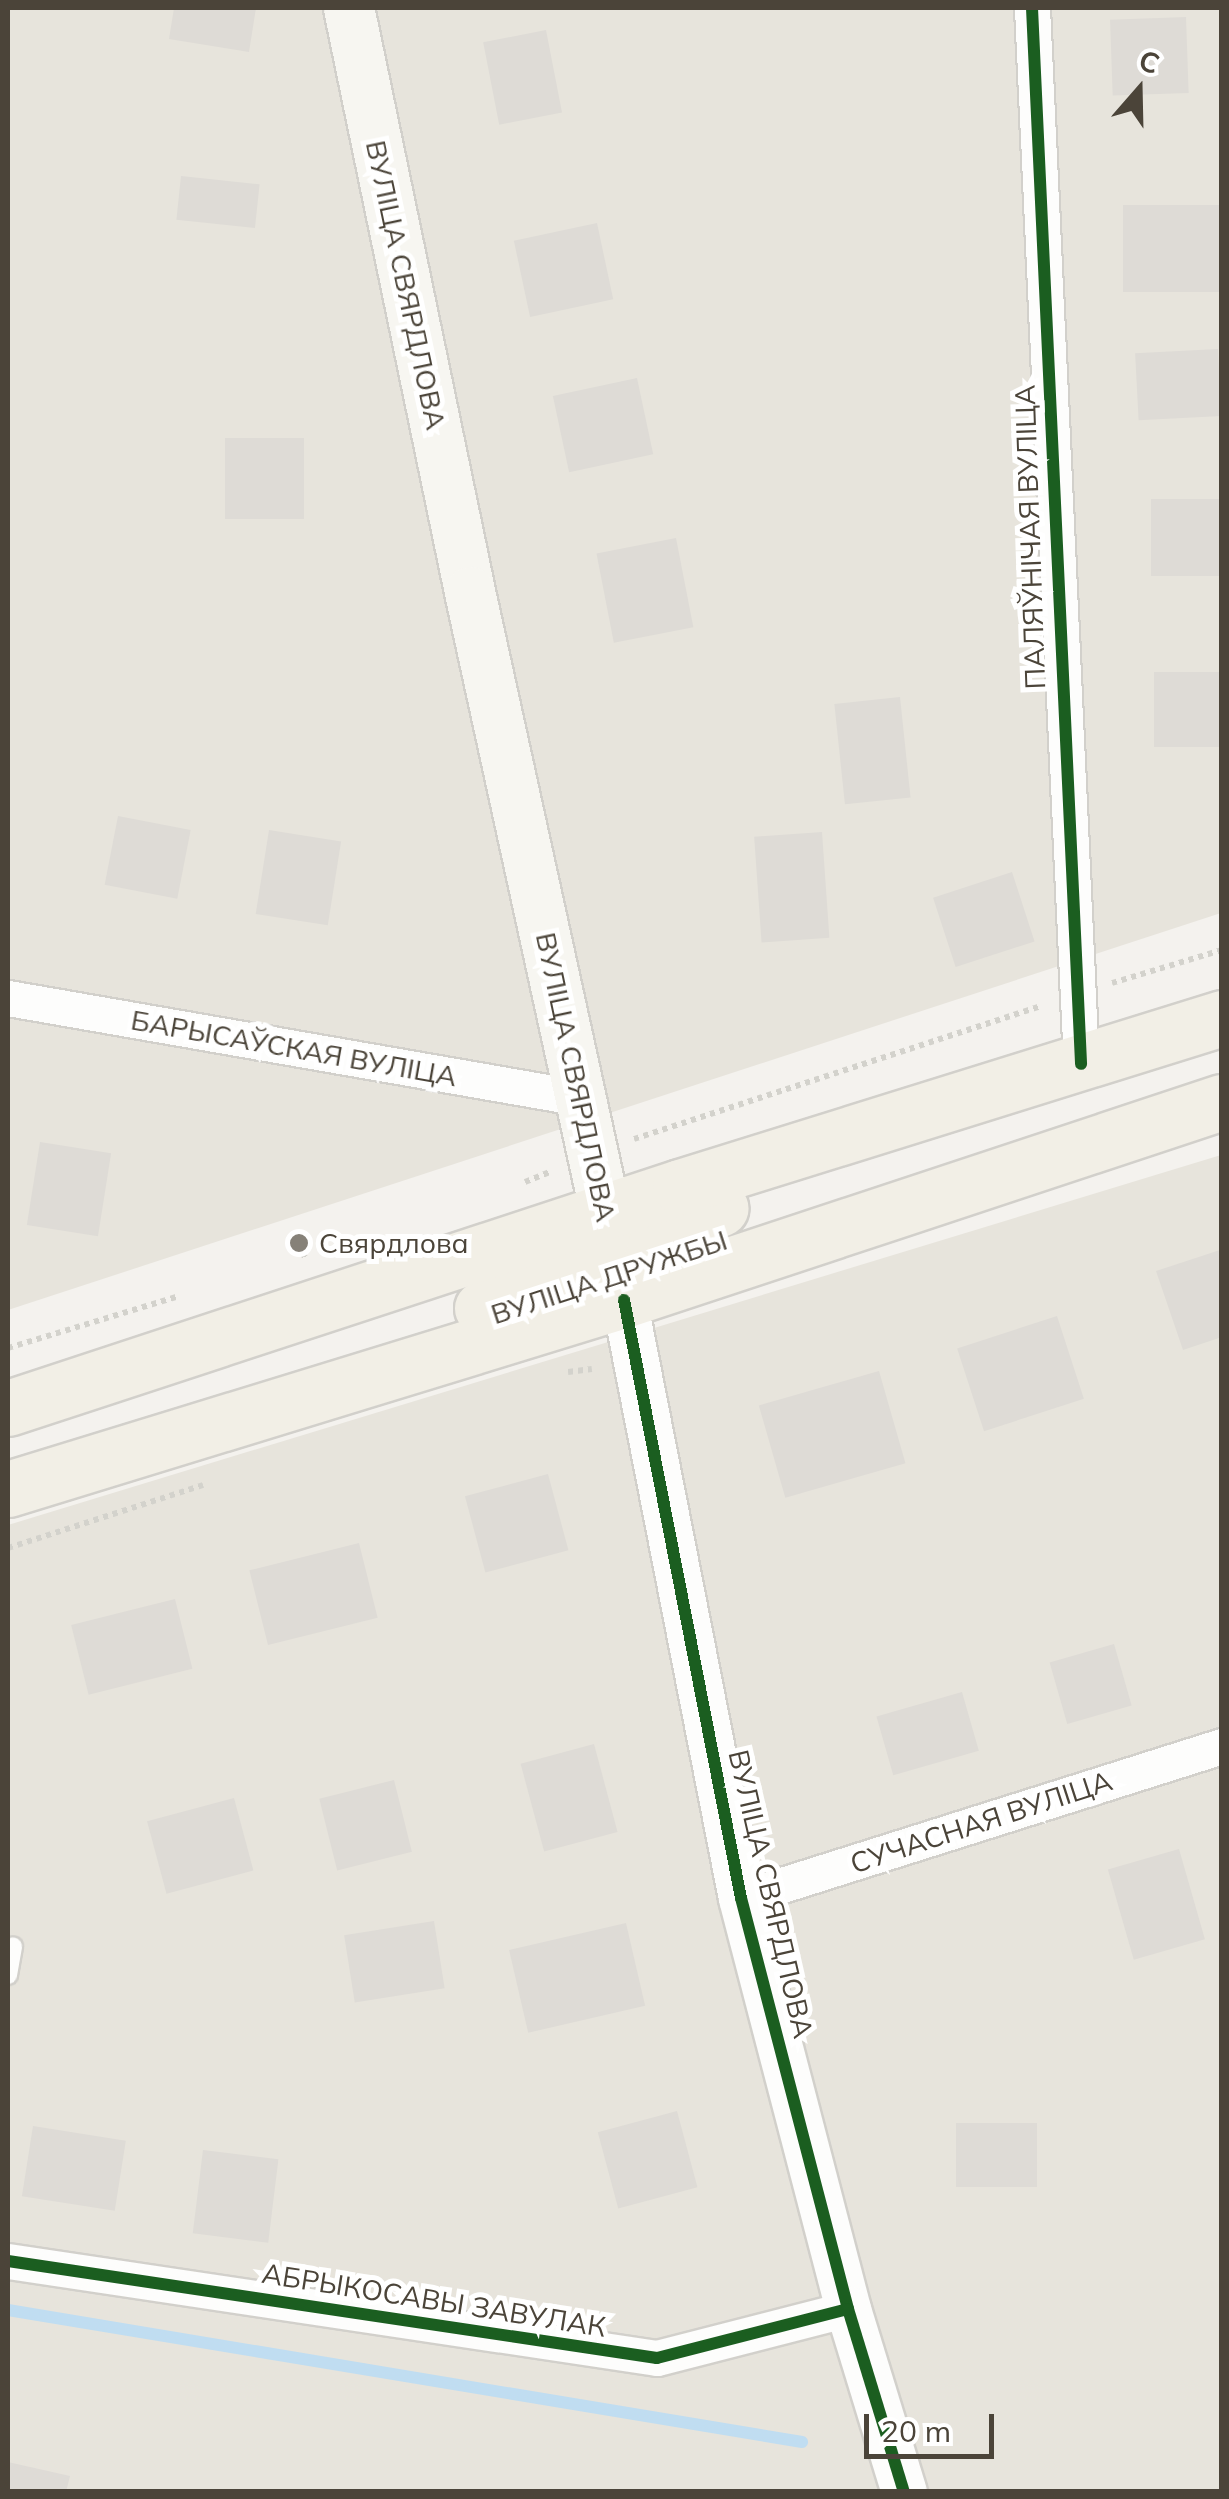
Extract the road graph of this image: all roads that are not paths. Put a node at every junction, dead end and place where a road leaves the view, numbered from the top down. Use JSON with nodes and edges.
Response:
{"nodes":[{"id":1,"x":349,"y":8,"type":"edge"},
{"id":2,"x":1032,"y":8,"type":"edge"},
{"id":3,"x":8,"y":998,"type":"edge"},
{"id":4,"x":1222,"y":1018,"type":"edge"},
{"id":5,"x":1081,"y":1064,"type":"junction"},
{"id":6,"x":581,"y":1098,"type":"junction"},
{"id":7,"x":1222,"y":1102,"type":"edge"},
{"id":8,"x":606,"y":1212,"type":"junction"},
{"id":9,"x":624,"y":1300,"type":"junction"},
{"id":10,"x":8,"y":1408,"type":"edge"},
{"id":11,"x":185,"y":1431,"type":"junction"},
{"id":12,"x":8,"y":1489,"type":"edge"},
{"id":13,"x":1222,"y":1746,"type":"edge"},
{"id":14,"x":740,"y":1898,"type":"junction"},
{"id":15,"x":13,"y":1946,"type":"dead end"},
{"id":16,"x":8,"y":1975,"type":"edge"},
{"id":17,"x":8,"y":2261,"type":"edge"},
{"id":18,"x":848,"y":2309,"type":"junction"},
{"id":19,"x":904,"y":2492,"type":"edge"}],
"edges":[{"from":1,"to":6,"type":"main road","name":"ВУЛІЦА СВЯРДЛОВА"},
{"from":2,"to":5,"type":"street","name":"ПАЛЯЎНІЧАЯ ВУЛІЦА"},
{"from":3,"to":6,"type":"street","name":"БАРЫСАЎСКАЯ ВУЛІЦА"},
{"from":4,"to":5,"type":"main road"},
{"from":5,"to":8,"type":"main road"},
{"from":5,"to":9,"type":"main road"},
{"from":6,"to":8,"type":"main road","name":"ВУЛІЦА СВЯРДЛОВА"},
{"from":7,"to":9,"type":"main road","name":"ВУЛІЦА ДРУЖБЫ"},
{"from":8,"to":9,"type":"main road","name":"ВУЛІЦА СВЯРДЛОВА"},
{"from":8,"to":10,"type":"main road"},
{"from":8,"to":11,"type":"main road"},
{"from":9,"to":11,"type":"main road","name":"ВУЛІЦА ДРУЖБЫ"},
{"from":9,"to":14,"type":"street","name":"ВУЛІЦА СВЯРДЛОВА"},
{"from":11,"to":12,"type":"main road","name":"ВУЛІЦА ДРУЖБЫ"},
{"from":13,"to":14,"type":"street","name":"СУЧАСНАЯ ВУЛІЦА"},
{"from":14,"to":18,"type":"street","name":"ВУЛІЦА СВЯРДЛОВА"},
{"from":15,"to":16,"type":"lane"},
{"from":17,"to":18,"type":"street","name":"АБРЫКОСАВЫ ЗАВУЛАК"},
{"from":18,"to":19,"type":"street","name":"ВУЛІЦА СВЯРДЛОВА"}]}
